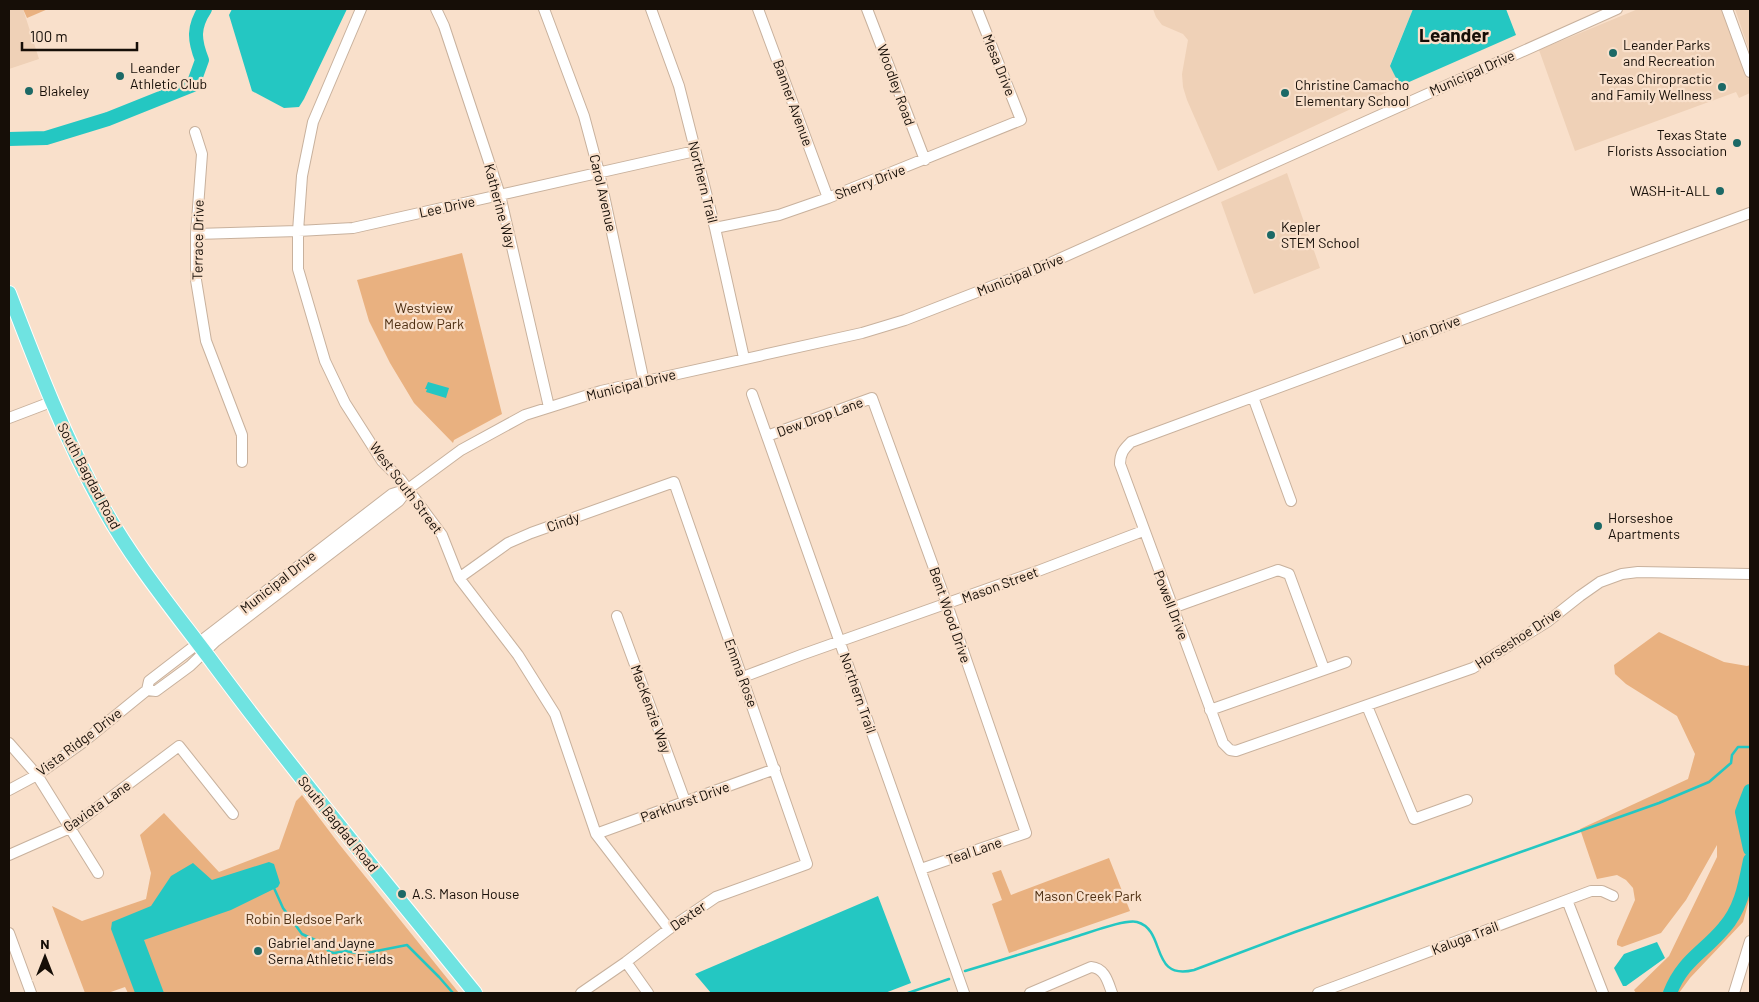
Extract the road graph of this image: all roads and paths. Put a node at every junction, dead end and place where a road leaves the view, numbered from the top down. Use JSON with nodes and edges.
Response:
{"nodes":[{"id":1,"x":361,"y":9,"type":"edge"},
{"id":2,"x":436,"y":9,"type":"edge"},
{"id":3,"x":544,"y":9,"type":"edge"},
{"id":4,"x":651,"y":9,"type":"edge"},
{"id":5,"x":758,"y":9,"type":"edge"},
{"id":6,"x":867,"y":9,"type":"edge"},
{"id":7,"x":977,"y":9,"type":"edge"},
{"id":8,"x":1617,"y":9,"type":"edge"},
{"id":9,"x":1727,"y":9,"type":"edge"},
{"id":10,"x":1750,"y":72,"type":"edge"},
{"id":11,"x":1021,"y":120,"type":"joint"},
{"id":12,"x":195,"y":132,"type":"dead end"},
{"id":13,"x":695,"y":151,"type":"junction"},
{"id":14,"x":925,"y":160,"type":"junction"},
{"id":15,"x":599,"y":172,"type":"junction"},
{"id":16,"x":500,"y":195,"type":"junction"},
{"id":17,"x":828,"y":198,"type":"junction"},
{"id":18,"x":1750,"y":213,"type":"edge"},
{"id":19,"x":715,"y":228,"type":"junction"},
{"id":20,"x":298,"y":232,"type":"junction"},
{"id":21,"x":196,"y":234,"type":"junction"},
{"id":22,"x":9,"y":293,"type":"edge"},
{"id":23,"x":744,"y":358,"type":"junction"},
{"id":24,"x":644,"y":382,"type":"junction"},
{"id":25,"x":752,"y":394,"type":"dead end"},
{"id":26,"x":1253,"y":397,"type":"junction"},
{"id":27,"x":872,"y":398,"type":"joint"},
{"id":28,"x":51,"y":402,"type":"junction"},
{"id":29,"x":549,"y":407,"type":"junction"},
{"id":30,"x":9,"y":418,"type":"edge"},
{"id":31,"x":767,"y":436,"type":"junction"},
{"id":32,"x":1120,"y":457,"type":"joint"},
{"id":33,"x":242,"y":462,"type":"dead end"},
{"id":34,"x":674,"y":482,"type":"joint"},
{"id":35,"x":408,"y":489,"type":"junction"},
{"id":36,"x":1291,"y":501,"type":"dead end"},
{"id":37,"x":1144,"y":531,"type":"junction"},
{"id":38,"x":1750,"y":574,"type":"edge"},
{"id":39,"x":459,"y":578,"type":"junction"},
{"id":40,"x":947,"y":604,"type":"junction"},
{"id":41,"x":1172,"y":608,"type":"junction"},
{"id":42,"x":617,"y":616,"type":"dead end"},
{"id":43,"x":840,"y":642,"type":"junction"},
{"id":44,"x":201,"y":648,"type":"junction"},
{"id":45,"x":1346,"y":662,"type":"dead end"},
{"id":46,"x":1324,"y":669,"type":"junction"},
{"id":47,"x":743,"y":677,"type":"junction"},
{"id":48,"x":1368,"y":706,"type":"junction"},
{"id":49,"x":1210,"y":710,"type":"junction"},
{"id":50,"x":9,"y":743,"type":"edge"},
{"id":51,"x":1230,"y":750,"type":"joint"},
{"id":52,"x":775,"y":769,"type":"junction"},
{"id":53,"x":37,"y":775,"type":"junction"},
{"id":54,"x":9,"y":790,"type":"edge"},
{"id":55,"x":1467,"y":800,"type":"dead end"},
{"id":56,"x":685,"y":802,"type":"junction"},
{"id":57,"x":233,"y":814,"type":"dead end"},
{"id":58,"x":70,"y":828,"type":"junction"},
{"id":59,"x":1026,"y":833,"type":"joint"},
{"id":60,"x":596,"y":834,"type":"junction"},
{"id":61,"x":9,"y":855,"type":"edge"},
{"id":62,"x":807,"y":864,"type":"joint"},
{"id":63,"x":921,"y":869,"type":"junction"},
{"id":64,"x":98,"y":873,"type":"dead end"},
{"id":65,"x":1613,"y":896,"type":"dead end"},
{"id":66,"x":1567,"y":900,"type":"junction"},
{"id":67,"x":669,"y":929,"type":"junction"},
{"id":68,"x":9,"y":933,"type":"edge"},
{"id":69,"x":1750,"y":941,"type":"edge"},
{"id":70,"x":626,"y":962,"type":"junction"},
{"id":71,"x":1747,"y":964,"type":"edge"},
{"id":72,"x":1324,"y":992,"type":"edge"},
{"id":73,"x":32,"y":993,"type":"edge"},
{"id":74,"x":475,"y":993,"type":"edge"},
{"id":75,"x":581,"y":993,"type":"edge"},
{"id":76,"x":648,"y":993,"type":"edge"},
{"id":77,"x":964,"y":993,"type":"edge"},
{"id":78,"x":1030,"y":993,"type":"edge"},
{"id":79,"x":1112,"y":993,"type":"edge"},
{"id":80,"x":1604,"y":993,"type":"edge"},
{"id":81,"x":1734,"y":993,"type":"edge"}],
"edges":[{"from":1,"to":20,"type":"street","name":"West South Street"},
{"from":2,"to":16,"type":"street","name":"Katherine Way"},
{"from":3,"to":15,"type":"street","name":"Carol Avenue"},
{"from":4,"to":13,"type":"street","name":"Northern Trail"},
{"from":5,"to":17,"type":"street","name":"Banner Avenue"},
{"from":6,"to":14,"type":"street","name":"Woodley Road"},
{"from":7,"to":11,"type":"street","name":"Mesa Drive"},
{"from":8,"to":23,"type":"street","name":"Municipal Drive"},
{"from":9,"to":10,"type":"street"},
{"from":11,"to":14,"type":"street","name":"Sherry Drive"},
{"from":12,"to":21,"type":"street","name":"Terrace Drive"},
{"from":13,"to":15,"type":"street","name":"Lee Drive"},
{"from":13,"to":19,"type":"street","name":"Northern Trail"},
{"from":14,"to":17,"type":"street","name":"Sherry Drive"},
{"from":15,"to":16,"type":"street","name":"Lee Drive"},
{"from":15,"to":24,"type":"street","name":"Carol Avenue"},
{"from":16,"to":20,"type":"street","name":"Lee Drive"},
{"from":16,"to":29,"type":"street","name":"Katherine Way"},
{"from":17,"to":19,"type":"street","name":"Sherry Drive"},
{"from":18,"to":26,"type":"street","name":"Lion Drive"},
{"from":19,"to":23,"type":"street","name":"Northern Trail"},
{"from":20,"to":21,"type":"street","name":"Lee Drive"},
{"from":20,"to":35,"type":"street","name":"West South Street"},
{"from":21,"to":33,"type":"street","name":"Terrace Drive"},
{"from":22,"to":28,"type":"main road","name":"South Bagdad Road"},
{"from":23,"to":24,"type":"street","name":"Municipal Drive"},
{"from":24,"to":29,"type":"street","name":"Municipal Drive"},
{"from":25,"to":31,"type":"street","name":"Northern Trail"},
{"from":26,"to":32,"type":"street","name":"Lion Drive"},
{"from":26,"to":36,"type":"street"},
{"from":27,"to":31,"type":"street","name":"Dew Drop Lane"},
{"from":27,"to":40,"type":"street","name":"Bent Wood Drive"},
{"from":28,"to":30,"type":"street"},
{"from":28,"to":44,"type":"main road","name":"South Bagdad Road"},
{"from":29,"to":35,"type":"street","name":"Municipal Drive"},
{"from":31,"to":43,"type":"street","name":"Northern Trail"},
{"from":32,"to":37,"type":"street","name":"Powell Drive"},
{"from":34,"to":39,"type":"street","name":"Cindy"},
{"from":34,"to":47,"type":"street","name":"Emma Rose"},
{"from":35,"to":39,"type":"street","name":"West South Street"},
{"from":35,"to":44,"type":"street","name":"Municipal Drive"},
{"from":37,"to":40,"type":"street","name":"Mason Street"},
{"from":37,"to":41,"type":"street","name":"Powell Drive"},
{"from":38,"to":48,"type":"street","name":"Horseshoe Drive"},
{"from":39,"to":60,"type":"street","name":"West South Street"},
{"from":40,"to":43,"type":"street","name":"Mason Street"},
{"from":40,"to":59,"type":"street","name":"Bent Wood Drive"},
{"from":41,"to":46,"type":"street"},
{"from":41,"to":49,"type":"street","name":"Powell Drive"},
{"from":42,"to":56,"type":"street","name":"MacKenzie Way"},
{"from":43,"to":47,"type":"street","name":"Mason Street"},
{"from":43,"to":63,"type":"street","name":"Northern Trail"},
{"from":44,"to":53,"type":"street","name":"Vista Ridge Drive"},
{"from":44,"to":74,"type":"main road","name":"South Bagdad Road"},
{"from":45,"to":46,"type":"street"},
{"from":46,"to":49,"type":"street"},
{"from":47,"to":52,"type":"street","name":"Emma Rose"},
{"from":48,"to":51,"type":"street","name":"Horseshoe Drive"},
{"from":48,"to":55,"type":"street"},
{"from":49,"to":51,"type":"street","name":"Powell Drive"},
{"from":50,"to":53,"type":"street"},
{"from":52,"to":56,"type":"street","name":"Parkhurst Drive"},
{"from":52,"to":62,"type":"street","name":"Emma Rose"},
{"from":53,"to":54,"type":"street","name":"Vista Ridge Drive"},
{"from":53,"to":58,"type":"street"},
{"from":56,"to":60,"type":"street","name":"Parkhurst Drive"},
{"from":57,"to":58,"type":"street","name":"Gaviota Lane"},
{"from":58,"to":61,"type":"street","name":"Gaviota Lane"},
{"from":58,"to":64,"type":"street"},
{"from":59,"to":63,"type":"street","name":"Teal Lane"},
{"from":60,"to":67,"type":"street","name":"West South Street"},
{"from":62,"to":67,"type":"street","name":"Dexter"},
{"from":63,"to":77,"type":"street","name":"Northern Trail"},
{"from":65,"to":66,"type":"street","name":"Kaluga Trail"},
{"from":66,"to":72,"type":"street","name":"Kaluga Trail"},
{"from":66,"to":80,"type":"street"},
{"from":67,"to":70,"type":"street","name":"Dexter"},
{"from":68,"to":73,"type":"street"},
{"from":69,"to":71,"type":"street"},
{"from":70,"to":75,"type":"street","name":"Dexter"},
{"from":70,"to":76,"type":"street"},
{"from":71,"to":81,"type":"street"},
{"from":78,"to":79,"type":"street"}]}
